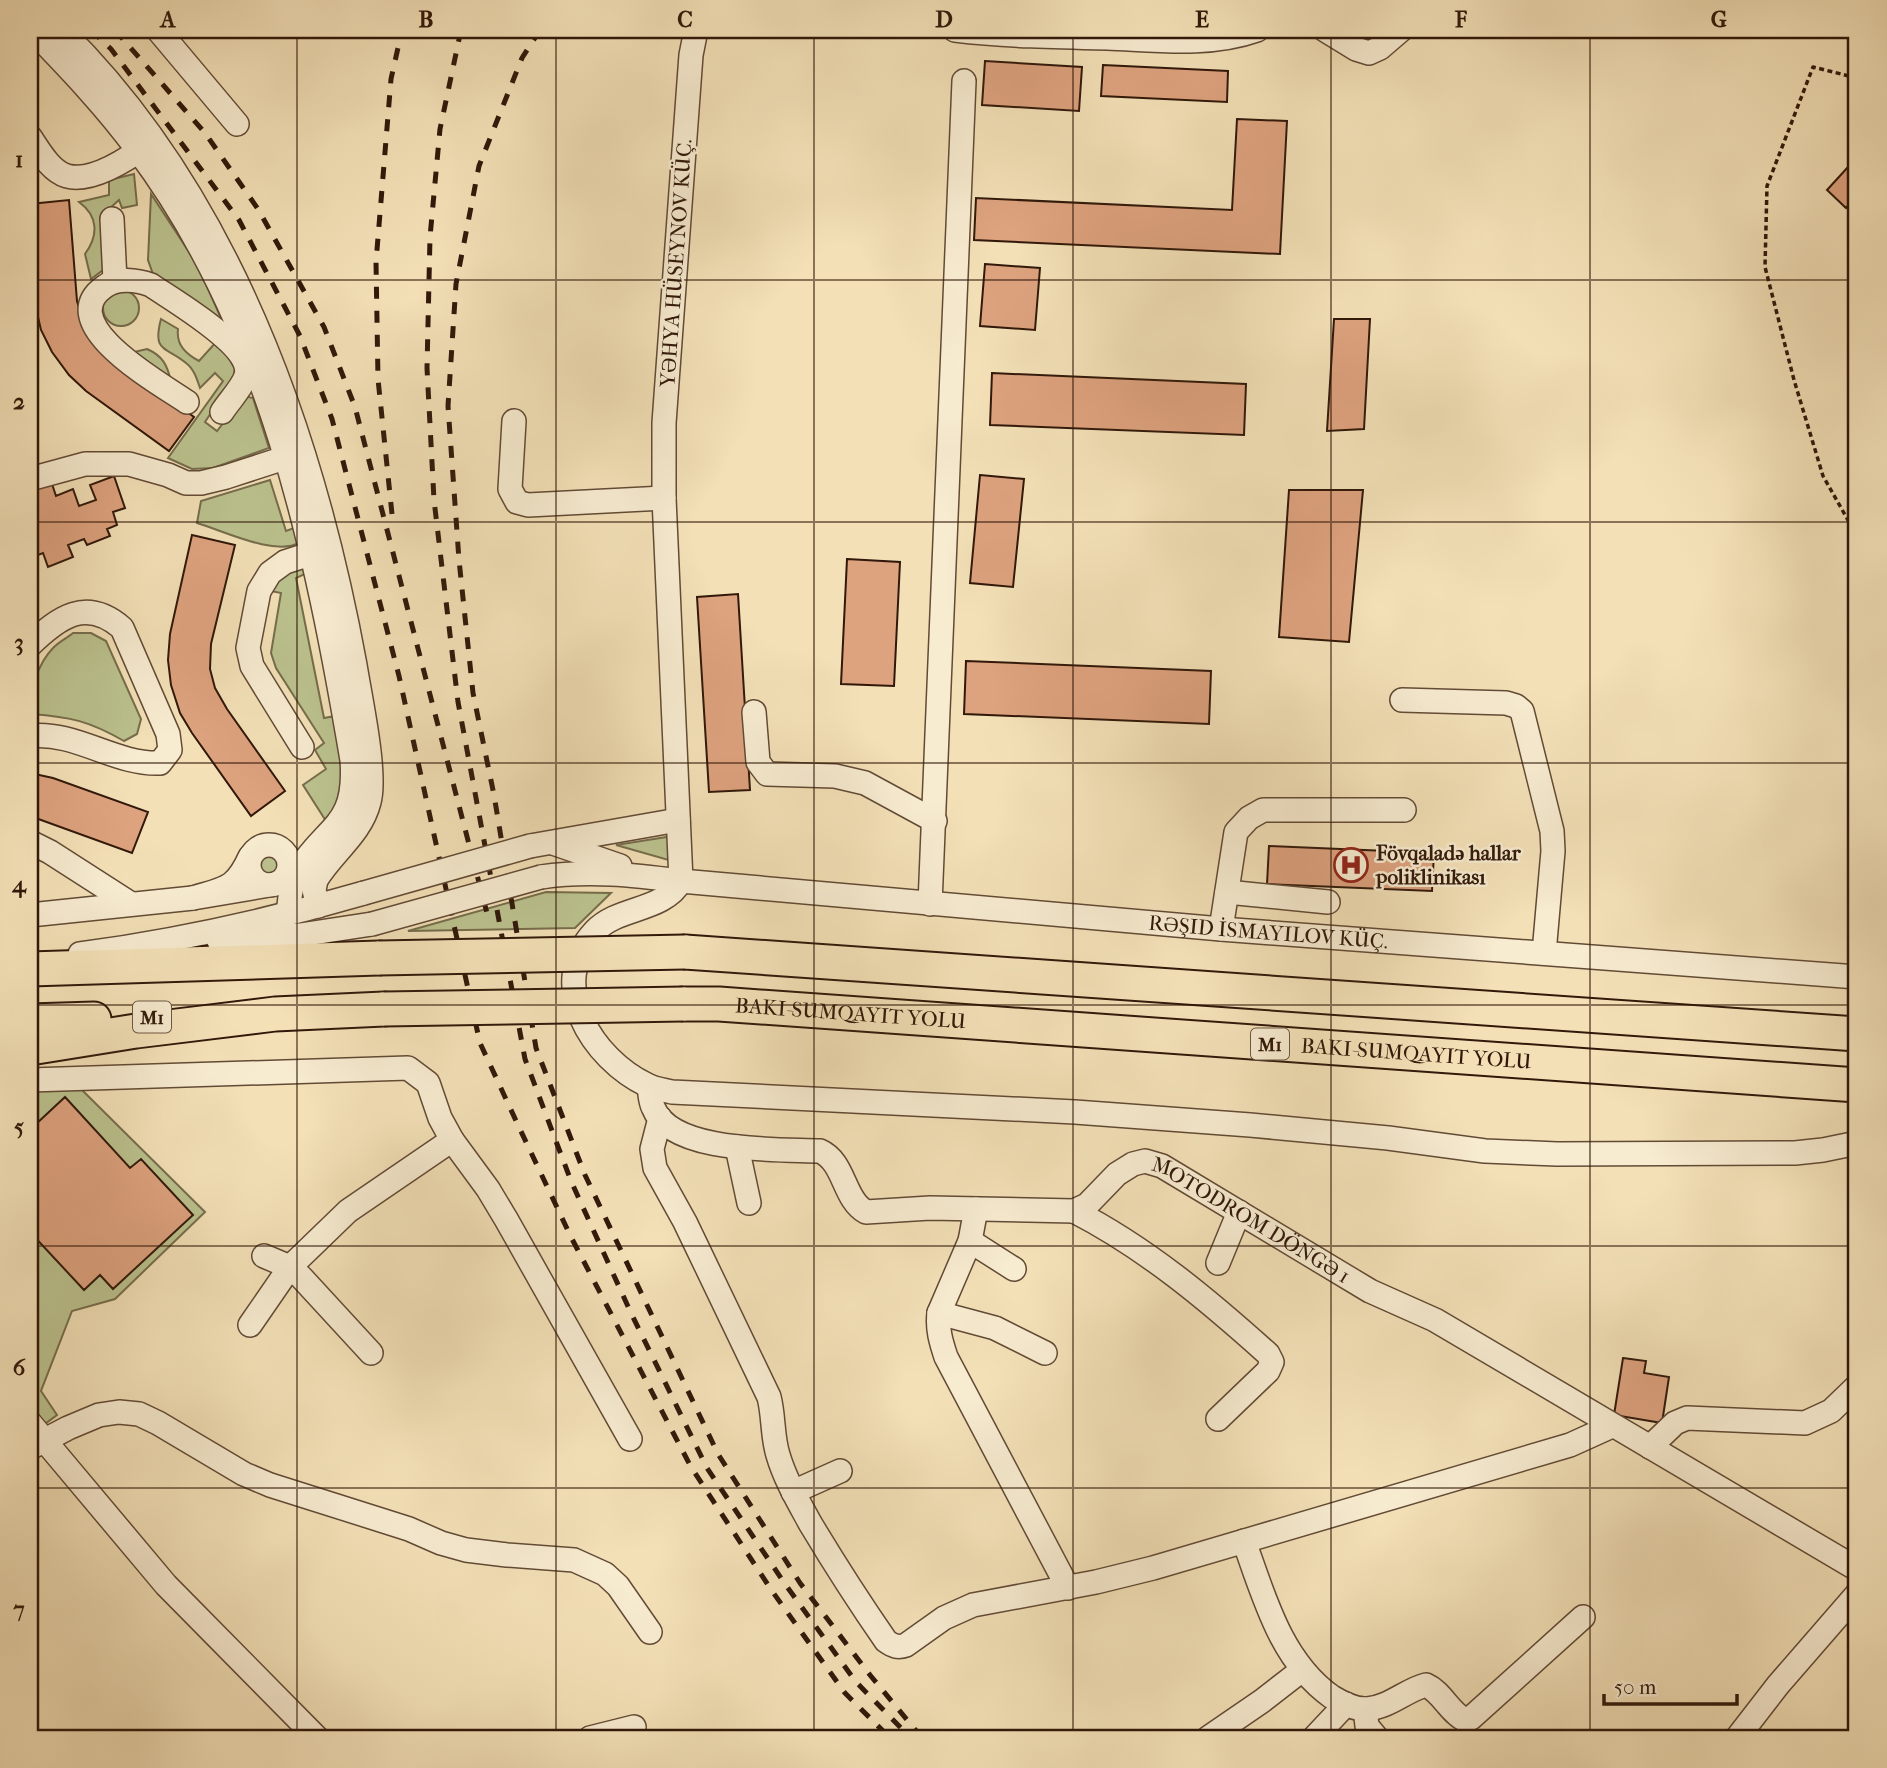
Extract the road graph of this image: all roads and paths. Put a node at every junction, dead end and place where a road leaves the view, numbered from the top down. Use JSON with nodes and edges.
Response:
{"nodes":[{"id":1,"x":32,"y":30,"type":"edge"},
{"id":2,"x":61,"y":30,"type":"edge"},
{"id":3,"x":158,"y":30,"type":"edge"},
{"id":4,"x":696,"y":30,"type":"edge"},
{"id":5,"x":955,"y":30,"type":"edge"},
{"id":6,"x":1257,"y":30,"type":"edge"},
{"id":7,"x":1325,"y":30,"type":"edge"},
{"id":8,"x":1401,"y":30,"type":"edge"},
{"id":9,"x":1857,"y":78,"type":"edge"},
{"id":10,"x":964,"y":81,"type":"dead end"},
{"id":11,"x":236,"y":124,"type":"dead end"},
{"id":12,"x":30,"y":137,"type":"edge"},
{"id":13,"x":146,"y":146,"type":"junction"},
{"id":14,"x":38,"y":167,"type":"edge"},
{"id":15,"x":112,"y":219,"type":"dead end"},
{"id":16,"x":116,"y":281,"type":"junction"},
{"id":17,"x":255,"y":360,"type":"junction"},
{"id":18,"x":187,"y":402,"type":"dead end"},
{"id":19,"x":222,"y":412,"type":"dead end"},
{"id":20,"x":514,"y":421,"type":"dead end"},
{"id":21,"x":296,"y":454,"type":"junction"},
{"id":22,"x":30,"y":479,"type":"edge"},
{"id":23,"x":664,"y":498,"type":"junction"},
{"id":24,"x":1857,"y":536,"type":"edge"},
{"id":25,"x":313,"y":553,"type":"junction"},
{"id":26,"x":30,"y":645,"type":"edge"},
{"id":27,"x":1402,"y":700,"type":"dead end"},
{"id":28,"x":754,"y":712,"type":"dead end"},
{"id":29,"x":30,"y":736,"type":"edge"},
{"id":30,"x":302,"y":747,"type":"dead end"},
{"id":31,"x":1404,"y":810,"type":"dead end"},
{"id":32,"x":678,"y":820,"type":"junction"},
{"id":33,"x":340,"y":821,"type":"junction"},
{"id":34,"x":935,"y":821,"type":"junction"},
{"id":35,"x":30,"y":842,"type":"edge"},
{"id":36,"x":540,"y":844,"type":"junction"},
{"id":37,"x":272,"y":845,"type":"junction"},
{"id":38,"x":250,"y":857,"type":"junction"},
{"id":39,"x":322,"y":869,"type":"junction"},
{"id":40,"x":646,"y":876,"type":"junction"},
{"id":41,"x":681,"y":881,"type":"junction"},
{"id":42,"x":284,"y":882,"type":"junction"},
{"id":43,"x":1227,"y":892,"type":"junction"},
{"id":44,"x":193,"y":898,"type":"junction"},
{"id":45,"x":1328,"y":902,"type":"dead end"},
{"id":46,"x":131,"y":904,"type":"junction"},
{"id":47,"x":930,"y":904,"type":"junction"},
{"id":48,"x":318,"y":906,"type":"junction"},
{"id":49,"x":288,"y":914,"type":"junction"},
{"id":50,"x":30,"y":915,"type":"edge"},
{"id":51,"x":1221,"y":929,"type":"junction"},
{"id":52,"x":136,"y":946,"type":"junction"},
{"id":53,"x":1544,"y":953,"type":"junction"},
{"id":54,"x":30,"y":960,"type":"edge"},
{"id":55,"x":30,"y":968,"type":"edge"},
{"id":56,"x":1857,"y":977,"type":"edge"},
{"id":57,"x":275,"y":1014,"type":"junction"},
{"id":58,"x":30,"y":1021,"type":"edge"},
{"id":59,"x":1857,"y":1034,"type":"edge"},
{"id":60,"x":30,"y":1048,"type":"edge"},
{"id":61,"x":30,"y":1080,"type":"edge"},
{"id":62,"x":1857,"y":1085,"type":"edge"},
{"id":63,"x":649,"y":1086,"type":"junction"},
{"id":64,"x":660,"y":1118,"type":"junction"},
{"id":65,"x":452,"y":1140,"type":"junction"},
{"id":66,"x":1857,"y":1143,"type":"edge"},
{"id":67,"x":737,"y":1147,"type":"junction"},
{"id":68,"x":749,"y":1203,"type":"dead end"},
{"id":69,"x":976,"y":1209,"type":"junction"},
{"id":70,"x":1074,"y":1211,"type":"junction"},
{"id":71,"x":1239,"y":1212,"type":"junction"},
{"id":72,"x":970,"y":1241,"type":"junction"},
{"id":73,"x":264,"y":1256,"type":"dead end"},
{"id":74,"x":1217,"y":1263,"type":"dead end"},
{"id":75,"x":289,"y":1267,"type":"junction"},
{"id":76,"x":1014,"y":1269,"type":"dead end"},
{"id":77,"x":939,"y":1312,"type":"junction"},
{"id":78,"x":250,"y":1325,"type":"dead end"},
{"id":79,"x":371,"y":1353,"type":"dead end"},
{"id":80,"x":1045,"y":1353,"type":"dead end"},
{"id":81,"x":1857,"y":1387,"type":"edge"},
{"id":82,"x":1218,"y":1419,"type":"dead end"},
{"id":83,"x":1612,"y":1426,"type":"junction"},
{"id":84,"x":35,"y":1437,"type":"edge"},
{"id":85,"x":630,"y":1439,"type":"dead end"},
{"id":86,"x":1650,"y":1447,"type":"junction"},
{"id":87,"x":840,"y":1471,"type":"dead end"},
{"id":88,"x":793,"y":1492,"type":"junction"},
{"id":89,"x":1244,"y":1541,"type":"junction"},
{"id":90,"x":1857,"y":1569,"type":"edge"},
{"id":91,"x":1068,"y":1588,"type":"junction"},
{"id":92,"x":1857,"y":1594,"type":"edge"},
{"id":93,"x":1583,"y":1617,"type":"dead end"},
{"id":94,"x":650,"y":1632,"type":"dead end"},
{"id":95,"x":1303,"y":1670,"type":"junction"},
{"id":96,"x":1355,"y":1707,"type":"junction"},
{"id":97,"x":634,"y":1727,"type":"dead end"},
{"id":98,"x":317,"y":1738,"type":"edge"},
{"id":99,"x":590,"y":1738,"type":"edge"},
{"id":100,"x":1208,"y":1738,"type":"edge"},
{"id":101,"x":1314,"y":1738,"type":"edge"},
{"id":102,"x":1377,"y":1738,"type":"edge"},
{"id":103,"x":1737,"y":1738,"type":"edge"}],
"edges":[{"from":1,"to":13,"type":"street"},
{"from":2,"to":13,"type":"street"},
{"from":3,"to":11,"type":"street"},
{"from":4,"to":23,"type":"street","name":"YƏHYA HÜSEYNOV KÜÇ."},
{"from":5,"to":6,"type":"street"},
{"from":7,"to":8,"type":"street"},
{"from":9,"to":24,"type":"path"},
{"from":10,"to":34,"type":"street"},
{"from":12,"to":14,"type":"street"},
{"from":13,"to":14,"type":"street"},
{"from":13,"to":17,"type":"street"},
{"from":15,"to":16,"type":"street"},
{"from":16,"to":17,"type":"street"},
{"from":16,"to":18,"type":"street"},
{"from":17,"to":19,"type":"street"},
{"from":17,"to":21,"type":"street"},
{"from":20,"to":23,"type":"street"},
{"from":21,"to":22,"type":"street"},
{"from":21,"to":25,"type":"street"},
{"from":21,"to":39,"type":"street"},
{"from":23,"to":32,"type":"street","name":"YƏHYA HÜSEYNOV KÜÇ."},
{"from":25,"to":30,"type":"street"},
{"from":25,"to":33,"type":"street"},
{"from":26,"to":29,"type":"street"},
{"from":27,"to":53,"type":"street"},
{"from":28,"to":34,"type":"street"},
{"from":31,"to":43,"type":"street"},
{"from":32,"to":36,"type":"street"},
{"from":32,"to":41,"type":"street","name":"YƏHYA HÜSEYNOV KÜÇ."},
{"from":33,"to":37,"type":"street"},
{"from":33,"to":42,"type":"street"},
{"from":34,"to":47,"type":"street"},
{"from":35,"to":46,"type":"street"},
{"from":36,"to":40,"type":"street"},
{"from":36,"to":48,"type":"street","bridge":true},
{"from":37,"to":38,"type":"street"},
{"from":37,"to":42,"type":"street"},
{"from":38,"to":42,"type":"street"},
{"from":38,"to":44,"type":"street"},
{"from":39,"to":42,"type":"street"},
{"from":39,"to":48,"type":"street"},
{"from":40,"to":41,"type":"street"},
{"from":40,"to":52,"type":"street","bridge":true},
{"from":41,"to":47,"type":"street"},
{"from":41,"to":63,"type":"street"},
{"from":42,"to":44,"type":"street"},
{"from":42,"to":49,"type":"street"},
{"from":43,"to":45,"type":"street"},
{"from":43,"to":51,"type":"street"},
{"from":44,"to":46,"type":"street"},
{"from":46,"to":50,"type":"street"},
{"from":47,"to":51,"type":"street"},
{"from":48,"to":49,"type":"street"},
{"from":49,"to":52,"type":"street"},
{"from":51,"to":53,"type":"street"},
{"from":52,"to":54,"type":"street"},
{"from":53,"to":56,"type":"street"},
{"from":55,"to":59,"type":"highway","bridge":true},
{"from":57,"to":58,"type":"highway","number":"M1"},
{"from":57,"to":60,"type":"highway"},
{"from":57,"to":62,"type":"highway","number":"M1","bridge":true},
{"from":61,"to":65,"type":"street"},
{"from":63,"to":64,"type":"street"},
{"from":63,"to":66,"type":"street"},
{"from":64,"to":67,"type":"street"},
{"from":64,"to":88,"type":"street"},
{"from":65,"to":75,"type":"street"},
{"from":65,"to":85,"type":"street"},
{"from":67,"to":68,"type":"street"},
{"from":67,"to":69,"type":"street"},
{"from":69,"to":70,"type":"street"},
{"from":69,"to":72,"type":"street"},
{"from":70,"to":71,"type":"street","name":"MOTODROM DÖNGƏ 1"},
{"from":70,"to":82,"type":"street"},
{"from":71,"to":74,"type":"street"},
{"from":71,"to":83,"type":"street","name":"MOTODROM DÖNGƏ 1"},
{"from":72,"to":76,"type":"street"},
{"from":72,"to":77,"type":"street"},
{"from":73,"to":75,"type":"street"},
{"from":75,"to":78,"type":"street"},
{"from":75,"to":79,"type":"street"},
{"from":77,"to":80,"type":"street"},
{"from":77,"to":91,"type":"street"},
{"from":81,"to":86,"type":"street"},
{"from":83,"to":86,"type":"street","name":"MOTODROM DÖNGƏ 1"},
{"from":83,"to":89,"type":"street"},
{"from":84,"to":94,"type":"street"},
{"from":84,"to":98,"type":"street"},
{"from":86,"to":90,"type":"street","name":"MOTODROM DÖNGƏ 1"},
{"from":87,"to":88,"type":"street"},
{"from":88,"to":91,"type":"street"},
{"from":89,"to":91,"type":"street"},
{"from":89,"to":95,"type":"street"},
{"from":92,"to":103,"type":"street"},
{"from":93,"to":96,"type":"street"},
{"from":95,"to":96,"type":"street"},
{"from":95,"to":100,"type":"street"},
{"from":96,"to":101,"type":"street"},
{"from":96,"to":102,"type":"street"},
{"from":97,"to":99,"type":"street"}]}
